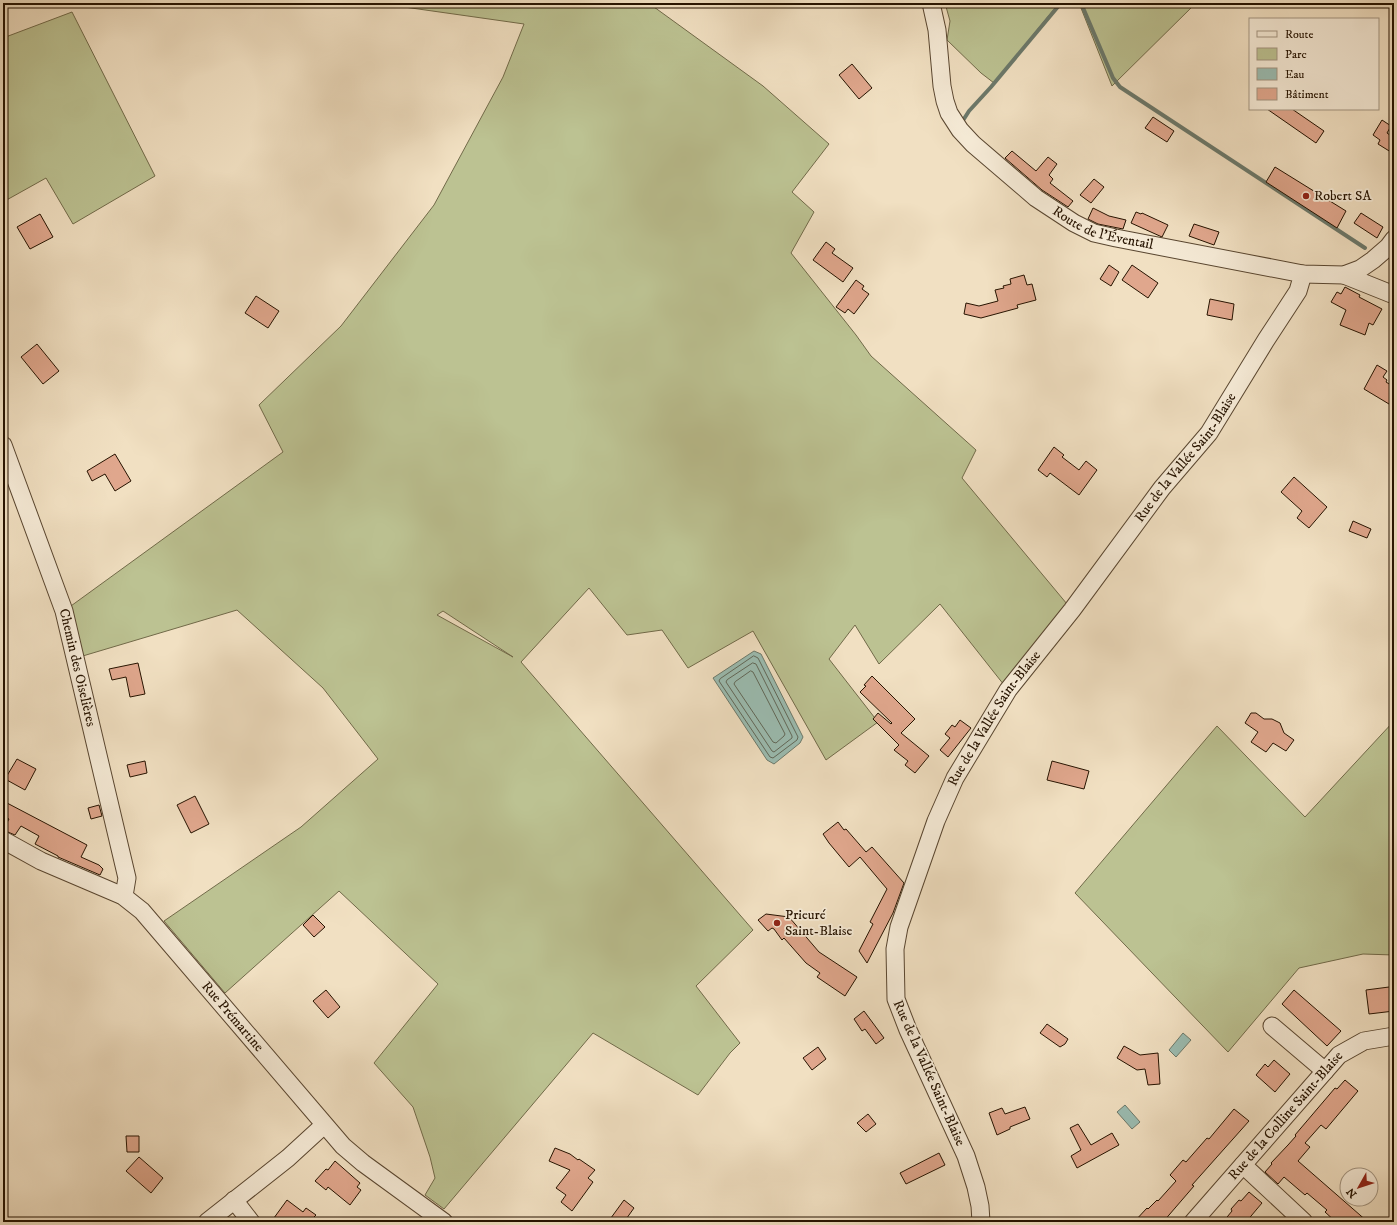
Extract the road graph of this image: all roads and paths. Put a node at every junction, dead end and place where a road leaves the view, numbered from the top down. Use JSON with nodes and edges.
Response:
{"nodes":[{"id":1,"x":931,"y":3,"type":"edge"},
{"id":2,"x":1394,"y":239,"type":"edge"},
{"id":3,"x":1303,"y":274,"type":"junction"},
{"id":4,"x":1344,"y":275,"type":"junction"},
{"id":5,"x":1394,"y":295,"type":"edge"},
{"id":6,"x":3,"y":445,"type":"edge"},
{"id":7,"x":3,"y":840,"type":"edge"},
{"id":8,"x":123,"y":896,"type":"junction"},
{"id":9,"x":1272,"y":1026,"type":"dead end"},
{"id":10,"x":1394,"y":1036,"type":"edge"},
{"id":11,"x":1325,"y":1071,"type":"junction"},
{"id":12,"x":324,"y":1125,"type":"junction"},
{"id":13,"x":1243,"y":1165,"type":"junction"},
{"id":14,"x":234,"y":1200,"type":"junction"},
{"id":15,"x":207,"y":1222,"type":"edge"},
{"id":16,"x":251,"y":1222,"type":"edge"},
{"id":17,"x":444,"y":1222,"type":"edge"},
{"id":18,"x":981,"y":1222,"type":"edge"},
{"id":19,"x":1194,"y":1222,"type":"edge"},
{"id":20,"x":1304,"y":1222,"type":"edge"}],
"edges":[{"from":1,"to":3,"type":"street","name":"Route de l'Éventail"},
{"from":2,"to":4,"type":"street","name":"Route de l'Éventail"},
{"from":3,"to":4,"type":"street","name":"Route de l'Éventail"},
{"from":3,"to":18,"type":"street","name":"Rue de la Vallée Saint-Blaise"},
{"from":4,"to":5,"type":"street"},
{"from":6,"to":8,"type":"street","name":"Chemin des Oiselières"},
{"from":7,"to":8,"type":"street","name":"Rue Prémartine"},
{"from":8,"to":12,"type":"street","name":"Rue Prémartine"},
{"from":9,"to":11,"type":"street"},
{"from":10,"to":11,"type":"street","name":"Rue de la Colline Saint-Blaise"},
{"from":11,"to":13,"type":"street","name":"Rue de la Colline Saint-Blaise"},
{"from":12,"to":14,"type":"street"},
{"from":12,"to":17,"type":"street","name":"Rue Prémartine"},
{"from":13,"to":19,"type":"street","name":"Rue de la Colline Saint-Blaise"},
{"from":13,"to":20,"type":"street"},
{"from":14,"to":15,"type":"street"},
{"from":14,"to":16,"type":"street"}]}
